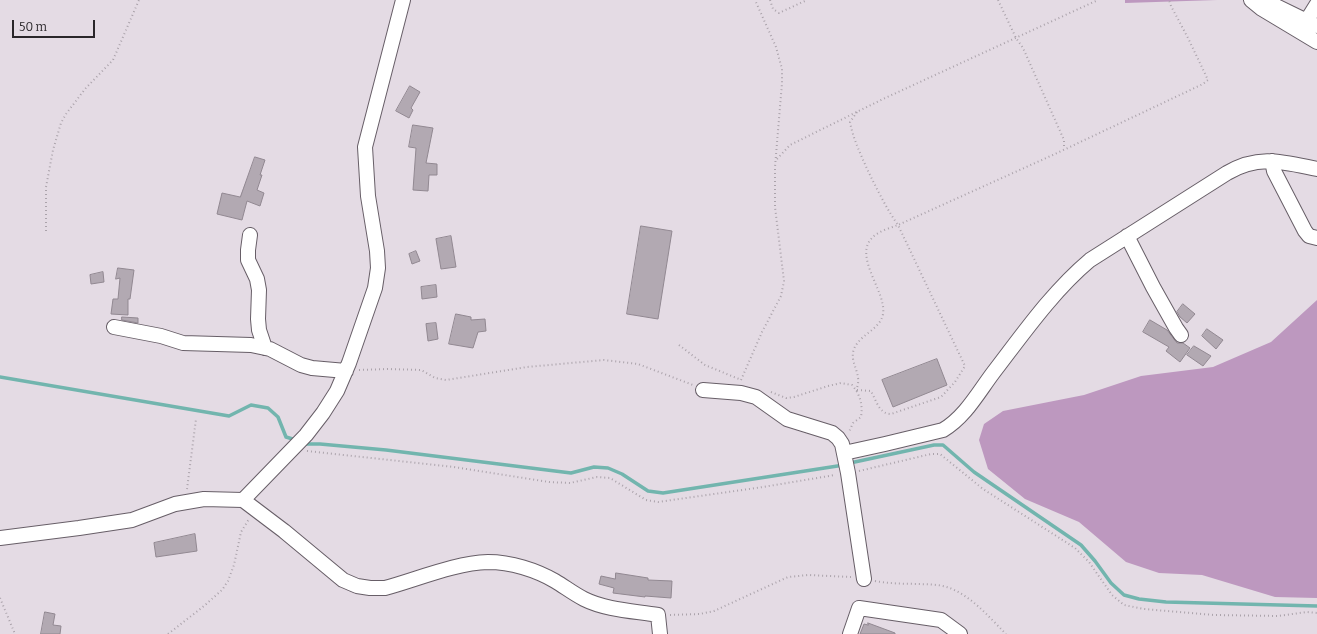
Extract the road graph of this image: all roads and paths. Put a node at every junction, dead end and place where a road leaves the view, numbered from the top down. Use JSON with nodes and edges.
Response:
{"nodes":[{"id":1,"x":139,"y":0,"type":"edge"},
{"id":2,"x":403,"y":0,"type":"edge"},
{"id":3,"x":755,"y":0,"type":"edge"},
{"id":4,"x":770,"y":0,"type":"edge"},
{"id":5,"x":807,"y":0,"type":"edge"},
{"id":6,"x":998,"y":0,"type":"edge"},
{"id":7,"x":1098,"y":0,"type":"edge"},
{"id":8,"x":1170,"y":0,"type":"edge"},
{"id":9,"x":1251,"y":0,"type":"edge"},
{"id":10,"x":1269,"y":0,"type":"edge"},
{"id":11,"x":1317,"y":4,"type":"edge"},
{"id":12,"x":1311,"y":31,"type":"edge"},
{"id":13,"x":1016,"y":38,"type":"junction"},
{"id":14,"x":857,"y":112,"type":"junction"},
{"id":15,"x":1064,"y":149,"type":"junction"},
{"id":16,"x":776,"y":160,"type":"junction"},
{"id":17,"x":1272,"y":160,"type":"junction"},
{"id":18,"x":1317,"y":169,"type":"edge"},
{"id":19,"x":898,"y":225,"type":"junction"},
{"id":20,"x":46,"y":231,"type":"dead end"},
{"id":21,"x":250,"y":235,"type":"dead end"},
{"id":22,"x":1128,"y":236,"type":"junction"},
{"id":23,"x":1317,"y":238,"type":"edge"},
{"id":24,"x":114,"y":328,"type":"dead end"},
{"id":25,"x":1182,"y":335,"type":"dead end"},
{"id":26,"x":679,"y":344,"type":"dead end"},
{"id":27,"x":265,"y":348,"type":"junction"},
{"id":28,"x":346,"y":371,"type":"junction"},
{"id":29,"x":741,"y":380,"type":"junction"},
{"id":30,"x":748,"y":382,"type":"dead end"},
{"id":31,"x":703,"y":390,"type":"joint"},
{"id":32,"x":767,"y":390,"type":"dead end"},
{"id":33,"x":857,"y":390,"type":"junction"},
{"id":34,"x":196,"y":419,"type":"dead end"},
{"id":35,"x":290,"y":451,"type":"junction"},
{"id":36,"x":848,"y":452,"type":"junction"},
{"id":37,"x":848,"y":473,"type":"junction"},
{"id":38,"x":243,"y":500,"type":"junction"},
{"id":39,"x":185,"y":502,"type":"junction"},
{"id":40,"x":257,"y":511,"type":"junction"},
{"id":41,"x":0,"y":538,"type":"edge"},
{"id":42,"x":864,"y":579,"type":"junction"},
{"id":43,"x":0,"y":598,"type":"edge"},
{"id":44,"x":1317,"y":613,"type":"edge"},
{"id":45,"x":658,"y":615,"type":"junction"},
{"id":46,"x":15,"y":634,"type":"edge"},
{"id":47,"x":168,"y":634,"type":"edge"},
{"id":48,"x":660,"y":634,"type":"edge"},
{"id":49,"x":850,"y":634,"type":"edge"},
{"id":50,"x":960,"y":634,"type":"edge"},
{"id":51,"x":1006,"y":634,"type":"edge"}],
"edges":[{"from":1,"to":20,"type":"path"},
{"from":2,"to":28,"type":"street"},
{"from":3,"to":16,"type":"path"},
{"from":4,"to":5,"type":"path"},
{"from":6,"to":13,"type":"path"},
{"from":7,"to":13,"type":"path"},
{"from":8,"to":15,"type":"path"},
{"from":9,"to":12,"type":"street"},
{"from":10,"to":12,"type":"street"},
{"from":11,"to":12,"type":"street"},
{"from":13,"to":14,"type":"path"},
{"from":13,"to":15,"type":"path"},
{"from":14,"to":16,"type":"path"},
{"from":14,"to":19,"type":"path"},
{"from":15,"to":19,"type":"path"},
{"from":16,"to":29,"type":"path"},
{"from":17,"to":18,"type":"street"},
{"from":17,"to":22,"type":"street"},
{"from":17,"to":23,"type":"street"},
{"from":19,"to":33,"type":"path"},
{"from":19,"to":33,"type":"path"},
{"from":21,"to":27,"type":"street"},
{"from":22,"to":25,"type":"street"},
{"from":22,"to":36,"type":"street"},
{"from":24,"to":27,"type":"street"},
{"from":26,"to":29,"type":"path"},
{"from":27,"to":28,"type":"street"},
{"from":28,"to":31,"type":"path"},
{"from":28,"to":35,"type":"street"},
{"from":29,"to":30,"type":"path"},
{"from":31,"to":36,"type":"street"},
{"from":32,"to":33,"type":"path"},
{"from":33,"to":36,"type":"path"},
{"from":34,"to":39,"type":"path"},
{"from":35,"to":37,"type":"path"},
{"from":35,"to":38,"type":"street"},
{"from":36,"to":37,"type":"street"},
{"from":37,"to":42,"type":"street"},
{"from":37,"to":44,"type":"path"},
{"from":38,"to":39,"type":"street"},
{"from":38,"to":40,"type":"street"},
{"from":39,"to":41,"type":"street"},
{"from":40,"to":45,"type":"street"},
{"from":40,"to":47,"type":"path"},
{"from":42,"to":45,"type":"path"},
{"from":42,"to":51,"type":"path"},
{"from":43,"to":46,"type":"path"},
{"from":45,"to":48,"type":"street"},
{"from":49,"to":50,"type":"street"}]}
